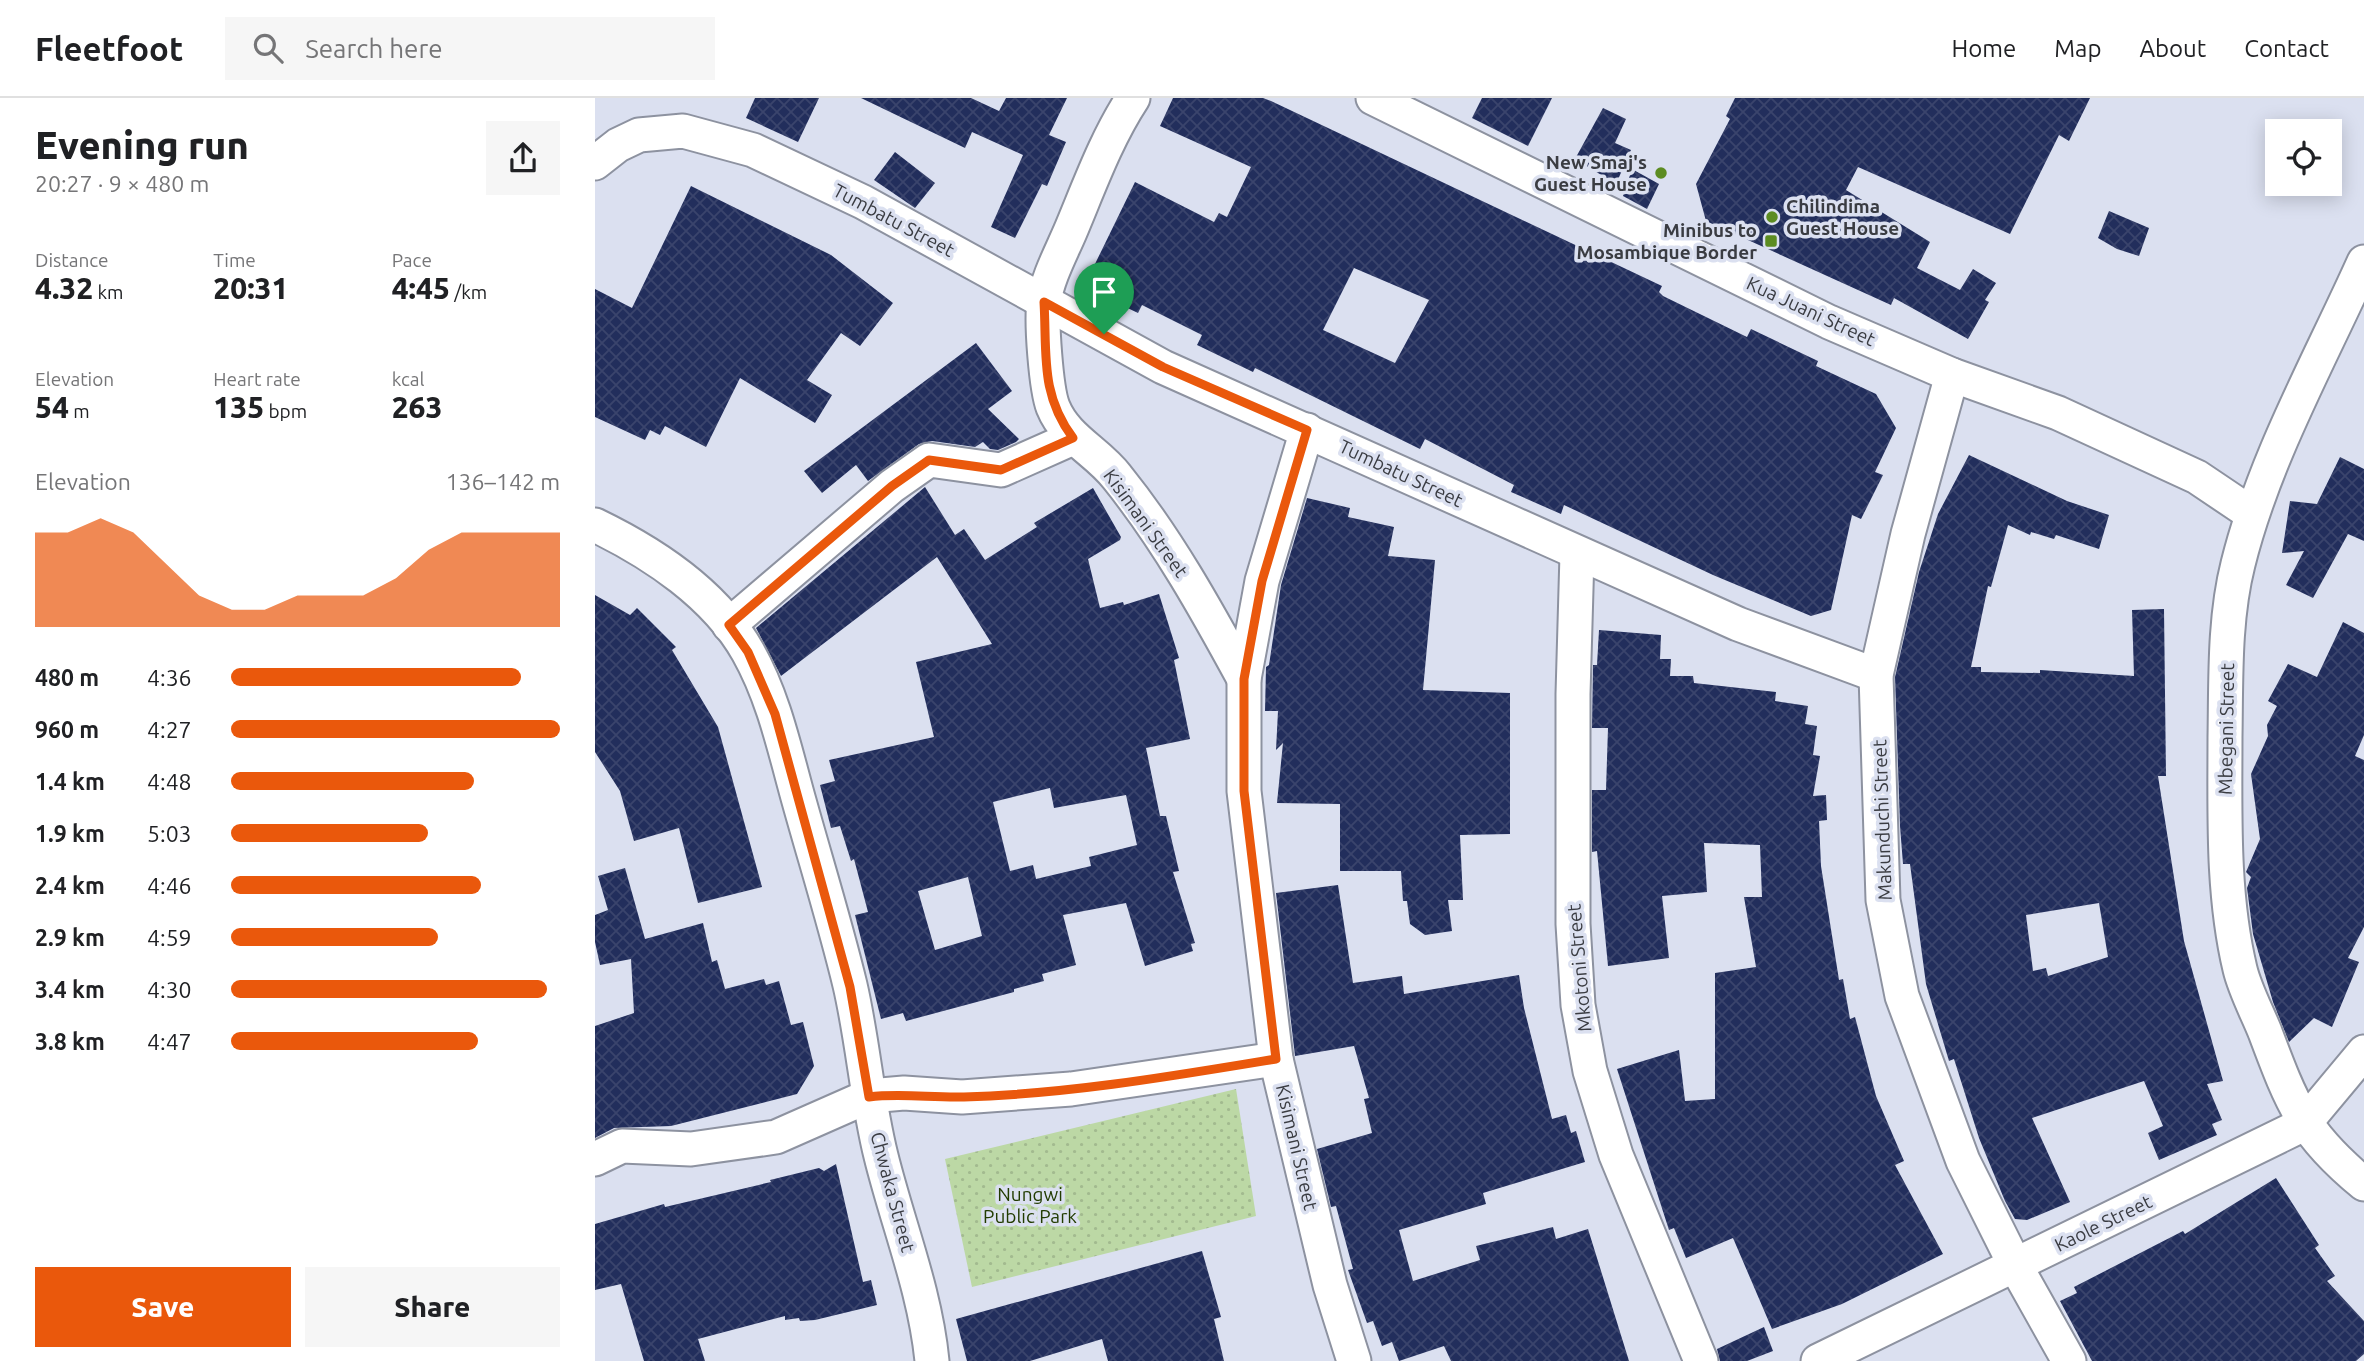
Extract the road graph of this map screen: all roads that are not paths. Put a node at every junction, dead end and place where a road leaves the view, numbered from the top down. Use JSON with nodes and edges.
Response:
{"nodes":[{"id":1,"x":1133,"y":98,"type":"edge"},
{"id":2,"x":1373,"y":98,"type":"edge"},
{"id":3,"x":595,"y":163,"type":"edge"},
{"id":4,"x":2364,"y":262,"type":"edge"},
{"id":5,"x":1044,"y":302,"type":"junction"},
{"id":6,"x":1952,"y":375,"type":"junction"},
{"id":7,"x":1307,"y":430,"type":"junction"},
{"id":8,"x":1073,"y":438,"type":"junction"},
{"id":9,"x":2252,"y":514,"type":"junction"},
{"id":10,"x":595,"y":526,"type":"edge"},
{"id":11,"x":1577,"y":554,"type":"junction"},
{"id":12,"x":729,"y":625,"type":"junction"},
{"id":13,"x":1876,"y":675,"type":"junction"},
{"id":14,"x":1244,"y":679,"type":"junction"},
{"id":15,"x":2364,"y":1052,"type":"edge"},
{"id":16,"x":1276,"y":1059,"type":"junction"},
{"id":17,"x":869,"y":1097,"type":"junction"},
{"id":18,"x":2304,"y":1124,"type":"junction"},
{"id":19,"x":595,"y":1159,"type":"edge"},
{"id":20,"x":2364,"y":1184,"type":"edge"},
{"id":21,"x":2015,"y":1265,"type":"junction"},
{"id":22,"x":932,"y":1361,"type":"edge"},
{"id":23,"x":1354,"y":1361,"type":"edge"},
{"id":24,"x":1701,"y":1361,"type":"edge"},
{"id":25,"x":1818,"y":1361,"type":"edge"},
{"id":26,"x":2069,"y":1361,"type":"edge"}],
"edges":[{"from":1,"to":5,"type":"street","name":"Kisimani Street"},
{"from":2,"to":6,"type":"street","name":"Kua Juani Street"},
{"from":3,"to":5,"type":"street","name":"Tumbatu Street"},
{"from":4,"to":9,"type":"street","name":"Mbegani Street"},
{"from":5,"to":7,"type":"street","name":"Tumbatu Street"},
{"from":5,"to":8,"type":"street","name":"Kisimani Street"},
{"from":6,"to":9,"type":"street","name":"Kua Juani Street"},
{"from":6,"to":13,"type":"street","name":"Makunduchi Street"},
{"from":7,"to":11,"type":"street","name":"Tumbatu Street"},
{"from":7,"to":14,"type":"street","name":"Kisimani Street"},
{"from":8,"to":12,"type":"street"},
{"from":8,"to":14,"type":"street","name":"Kisimani Street"},
{"from":9,"to":18,"type":"street","name":"Mbegani Street"},
{"from":10,"to":12,"type":"street","name":"Chwaka Street"},
{"from":11,"to":13,"type":"street","name":"Tumbatu Street"},
{"from":11,"to":24,"type":"street","name":"Mkotoni Street"},
{"from":12,"to":17,"type":"street","name":"Chwaka Street"},
{"from":13,"to":21,"type":"street","name":"Makunduchi Street"},
{"from":14,"to":16,"type":"street","name":"Kisimani Street"},
{"from":15,"to":18,"type":"street","name":"Kaole Street"},
{"from":16,"to":17,"type":"street"},
{"from":16,"to":23,"type":"street","name":"Kisimani Street"},
{"from":17,"to":19,"type":"street"},
{"from":17,"to":22,"type":"street","name":"Chwaka Street"},
{"from":18,"to":20,"type":"street","name":"Mbegani Street"},
{"from":18,"to":21,"type":"street","name":"Kaole Street"},
{"from":21,"to":25,"type":"street","name":"Kaole Street"},
{"from":21,"to":26,"type":"street","name":"Makunduchi Street"}]}
